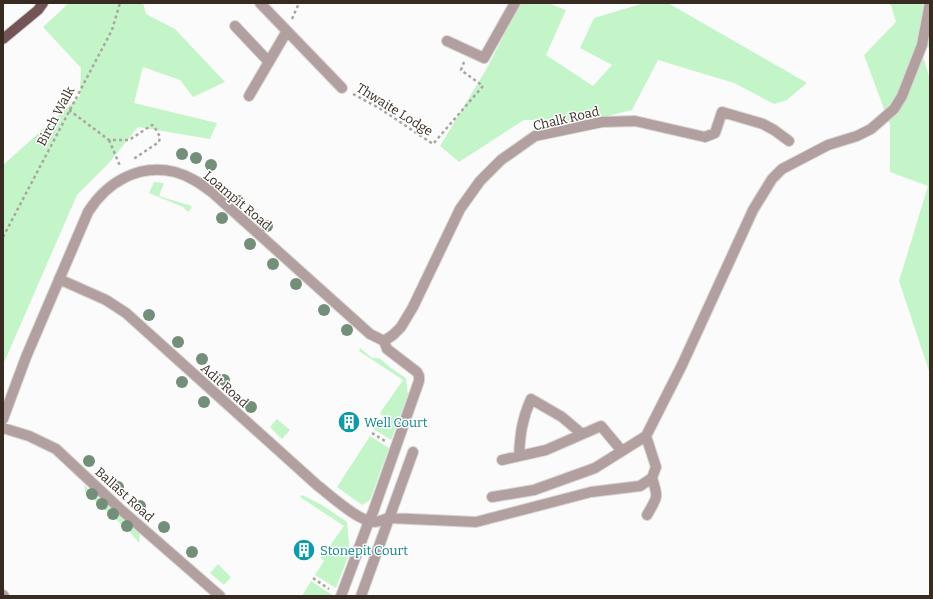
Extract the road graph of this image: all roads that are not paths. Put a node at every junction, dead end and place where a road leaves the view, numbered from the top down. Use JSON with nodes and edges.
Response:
{"nodes":[{"id":1,"x":43,"y":3,"type":"edge"},
{"id":2,"x":260,"y":3,"type":"edge"},
{"id":3,"x":515,"y":3,"type":"edge"},
{"id":4,"x":930,"y":3,"type":"edge"},
{"id":5,"x":235,"y":26,"type":"dead end"},
{"id":6,"x":287,"y":31,"type":"junction"},
{"id":7,"x":3,"y":39,"type":"edge"},
{"id":8,"x":447,"y":41,"type":"dead end"},
{"id":9,"x":269,"y":62,"type":"junction"},
{"id":10,"x":342,"y":88,"type":"road end"},
{"id":11,"x":249,"y":96,"type":"dead end"},
{"id":12,"x":789,"y":141,"type":"dead end"},
{"id":13,"x":59,"y":279,"type":"junction"},
{"id":14,"x":384,"y":341,"type":"junction"},
{"id":15,"x":3,"y":419,"type":"edge"},
{"id":16,"x":3,"y":428,"type":"edge"},
{"id":17,"x":582,"y":434,"type":"junction"},
{"id":18,"x":646,"y":436,"type":"junction"},
{"id":19,"x":413,"y":452,"type":"dead end"},
{"id":20,"x":622,"y":452,"type":"junction"},
{"id":21,"x":519,"y":456,"type":"junction"},
{"id":22,"x":502,"y":460,"type":"dead end"},
{"id":23,"x":652,"y":478,"type":"junction"},
{"id":24,"x":492,"y":497,"type":"dead end"},
{"id":25,"x":647,"y":515,"type":"dead end"},
{"id":26,"x":389,"y":518,"type":"junction"},
{"id":27,"x":368,"y":521,"type":"junction"},
{"id":28,"x":220,"y":596,"type":"edge"},
{"id":29,"x":341,"y":596,"type":"edge"},
{"id":30,"x":361,"y":596,"type":"edge"}],
"edges":[{"from":1,"to":7,"type":"main road"},
{"from":2,"to":6,"type":"street"},
{"from":3,"to":8,"type":"street"},
{"from":4,"to":18,"type":"street"},
{"from":5,"to":9,"type":"street"},
{"from":6,"to":9,"type":"street"},
{"from":6,"to":10,"type":"street"},
{"from":9,"to":11,"type":"street"},
{"from":12,"to":14,"type":"street","name":"Chalk Road"},
{"from":13,"to":14,"type":"street","name":"Loampit Road"},
{"from":13,"to":15,"type":"street","name":"Loampit Road"},
{"from":13,"to":27,"type":"street","name":"Adit Road"},
{"from":14,"to":27,"type":"street"},
{"from":16,"to":28,"type":"street","name":"Ballast Road"},
{"from":17,"to":20,"type":"street"},
{"from":17,"to":21,"type":"street"},
{"from":17,"to":21,"type":"street"},
{"from":18,"to":20,"type":"street"},
{"from":18,"to":23,"type":"street"},
{"from":19,"to":26,"type":"street"},
{"from":20,"to":24,"type":"street"},
{"from":21,"to":22,"type":"street"},
{"from":23,"to":25,"type":"street"},
{"from":23,"to":26,"type":"street"},
{"from":26,"to":27,"type":"street"},
{"from":26,"to":30,"type":"street"},
{"from":27,"to":29,"type":"street"}]}
